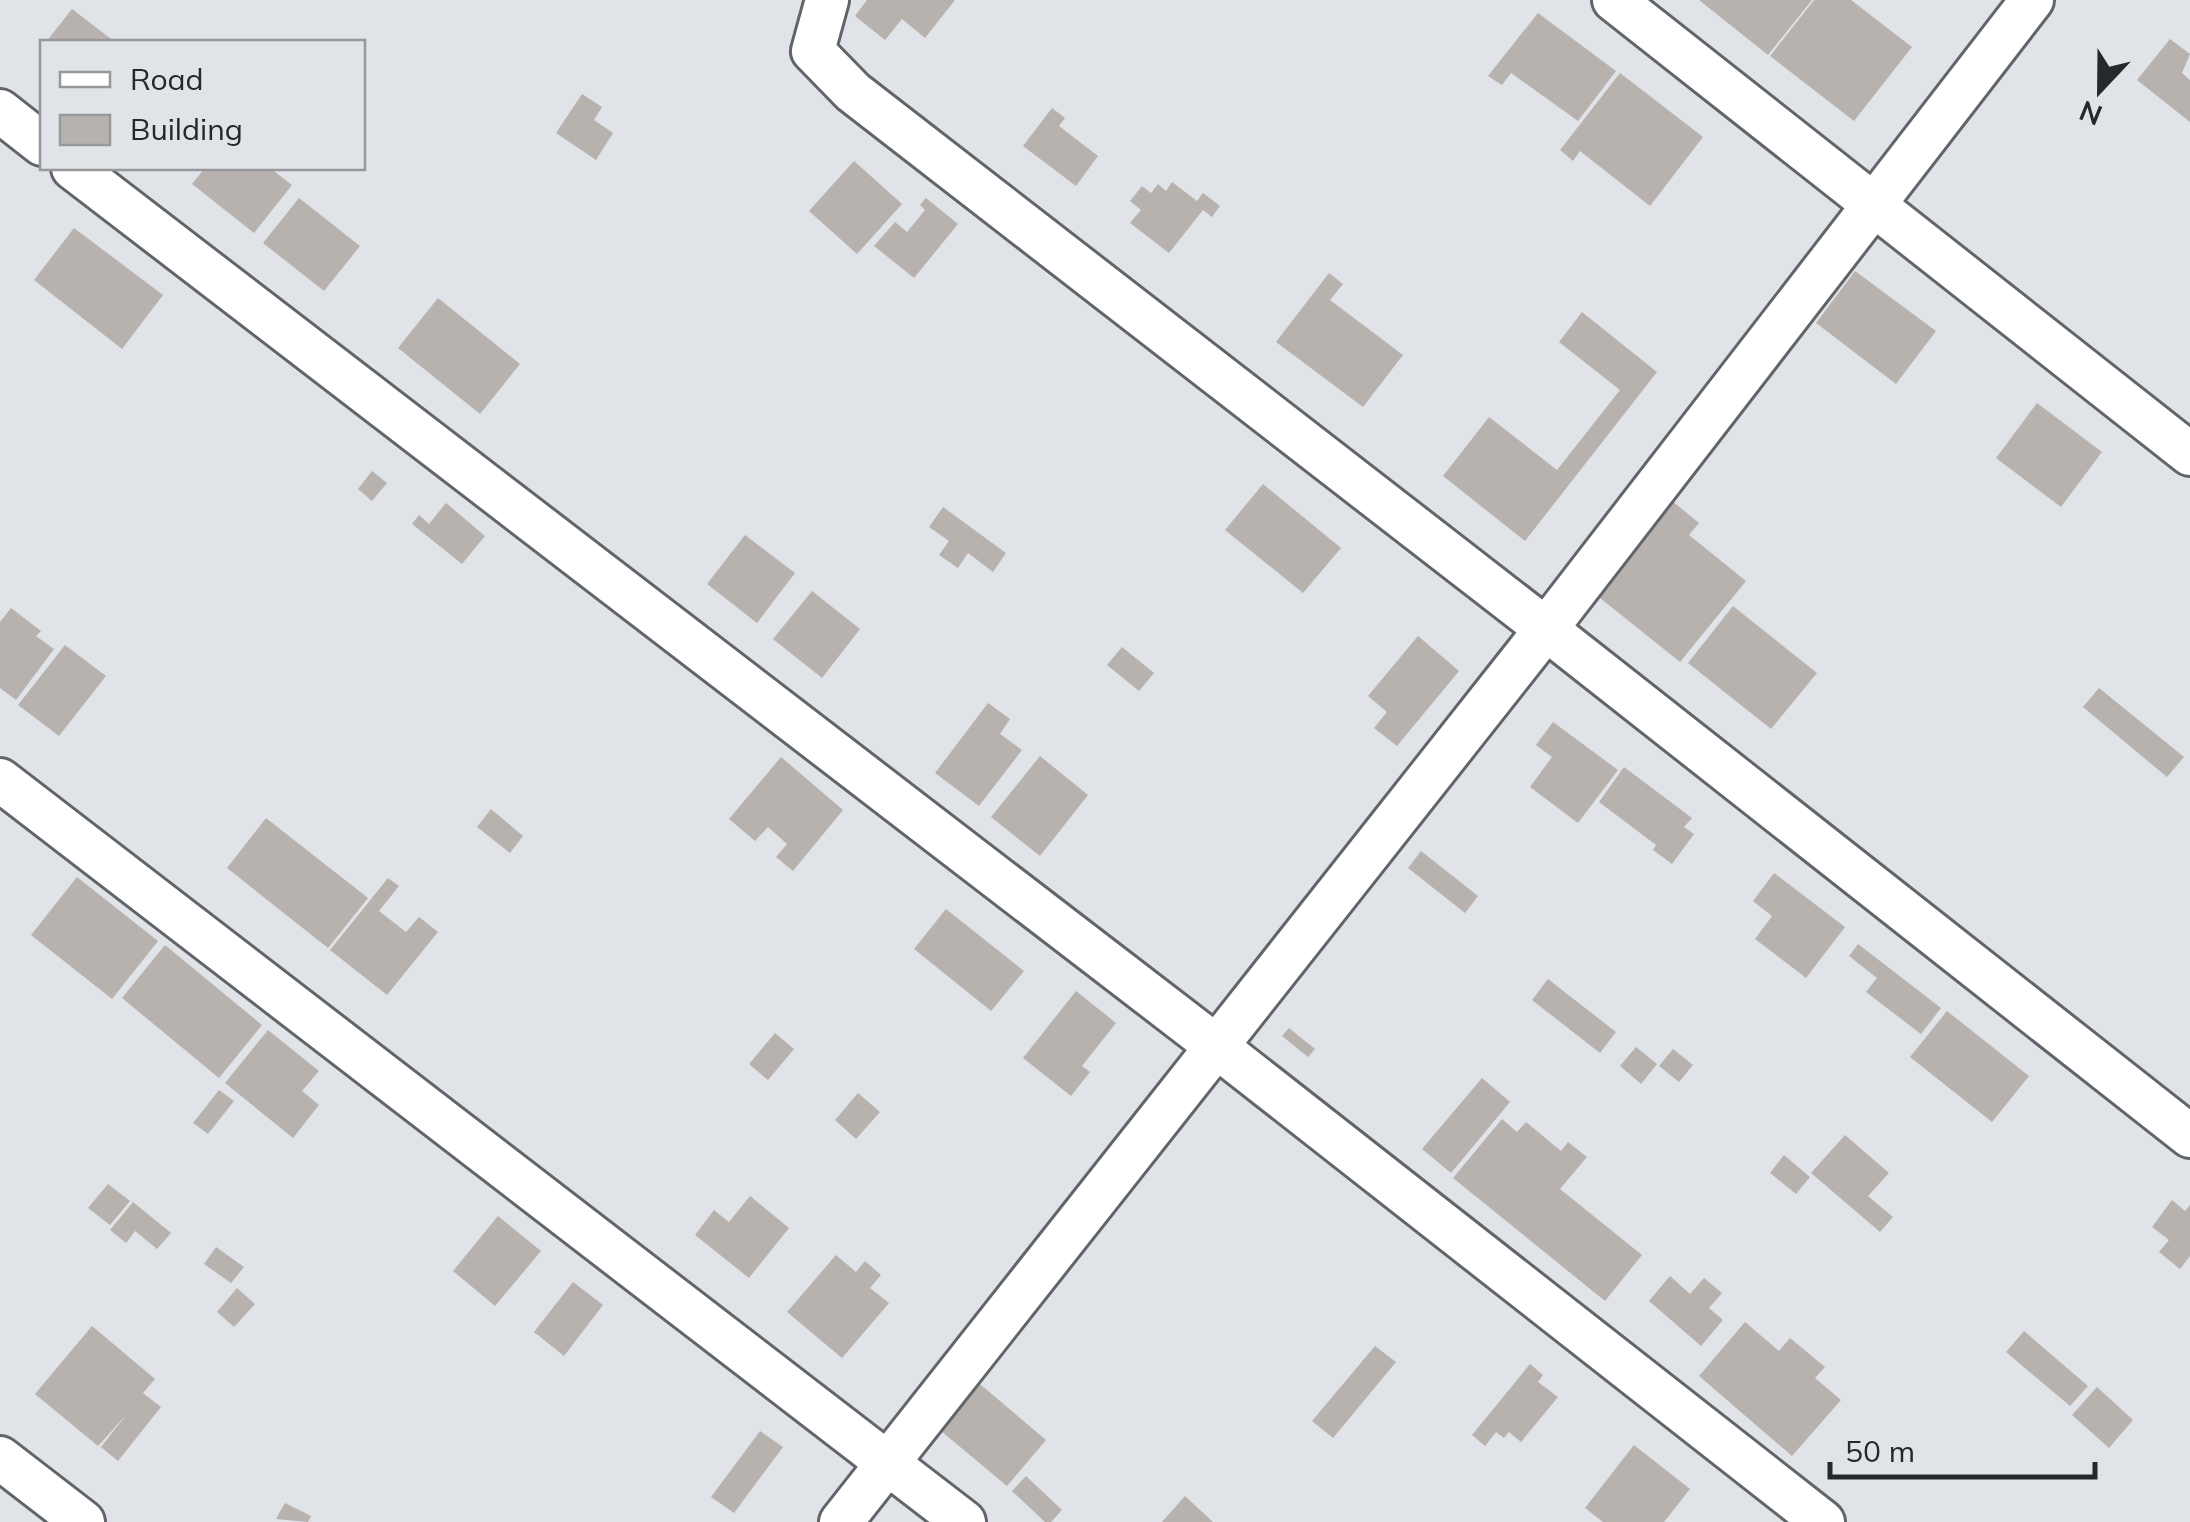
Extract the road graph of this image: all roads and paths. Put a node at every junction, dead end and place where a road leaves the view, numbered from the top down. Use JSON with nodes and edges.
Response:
{"nodes":[{"id":1,"x":827,"y":0,"type":"edge"},
{"id":2,"x":1614,"y":0,"type":"edge"},
{"id":3,"x":2032,"y":0,"type":"edge"},
{"id":4,"x":0,"y":111,"type":"edge"},
{"id":5,"x":40,"y":142,"type":"edge"},
{"id":6,"x":76,"y":170,"type":"edge"},
{"id":7,"x":1874,"y":203,"type":"junction"},
{"id":8,"x":2190,"y":454,"type":"edge"},
{"id":9,"x":1546,"y":629,"type":"junction"},
{"id":10,"x":0,"y":780,"type":"edge"},
{"id":11,"x":1216,"y":1046,"type":"junction"},
{"id":12,"x":2190,"y":1136,"type":"edge"},
{"id":13,"x":0,"y":1458,"type":"edge"},
{"id":14,"x":890,"y":1463,"type":"junction"},
{"id":15,"x":82,"y":1522,"type":"edge"},
{"id":16,"x":841,"y":1522,"type":"edge"},
{"id":17,"x":964,"y":1522,"type":"edge"},
{"id":18,"x":1822,"y":1522,"type":"edge"}],
"edges":[{"from":1,"to":9,"type":"street"},
{"from":2,"to":7,"type":"street"},
{"from":3,"to":7,"type":"street"},
{"from":4,"to":5,"type":"street"},
{"from":6,"to":11,"type":"street"},
{"from":7,"to":8,"type":"street"},
{"from":7,"to":9,"type":"street"},
{"from":9,"to":11,"type":"street"},
{"from":9,"to":12,"type":"street"},
{"from":10,"to":14,"type":"street"},
{"from":11,"to":14,"type":"street"},
{"from":11,"to":18,"type":"street"},
{"from":13,"to":15,"type":"street"},
{"from":14,"to":16,"type":"street"},
{"from":14,"to":17,"type":"street"}]}
